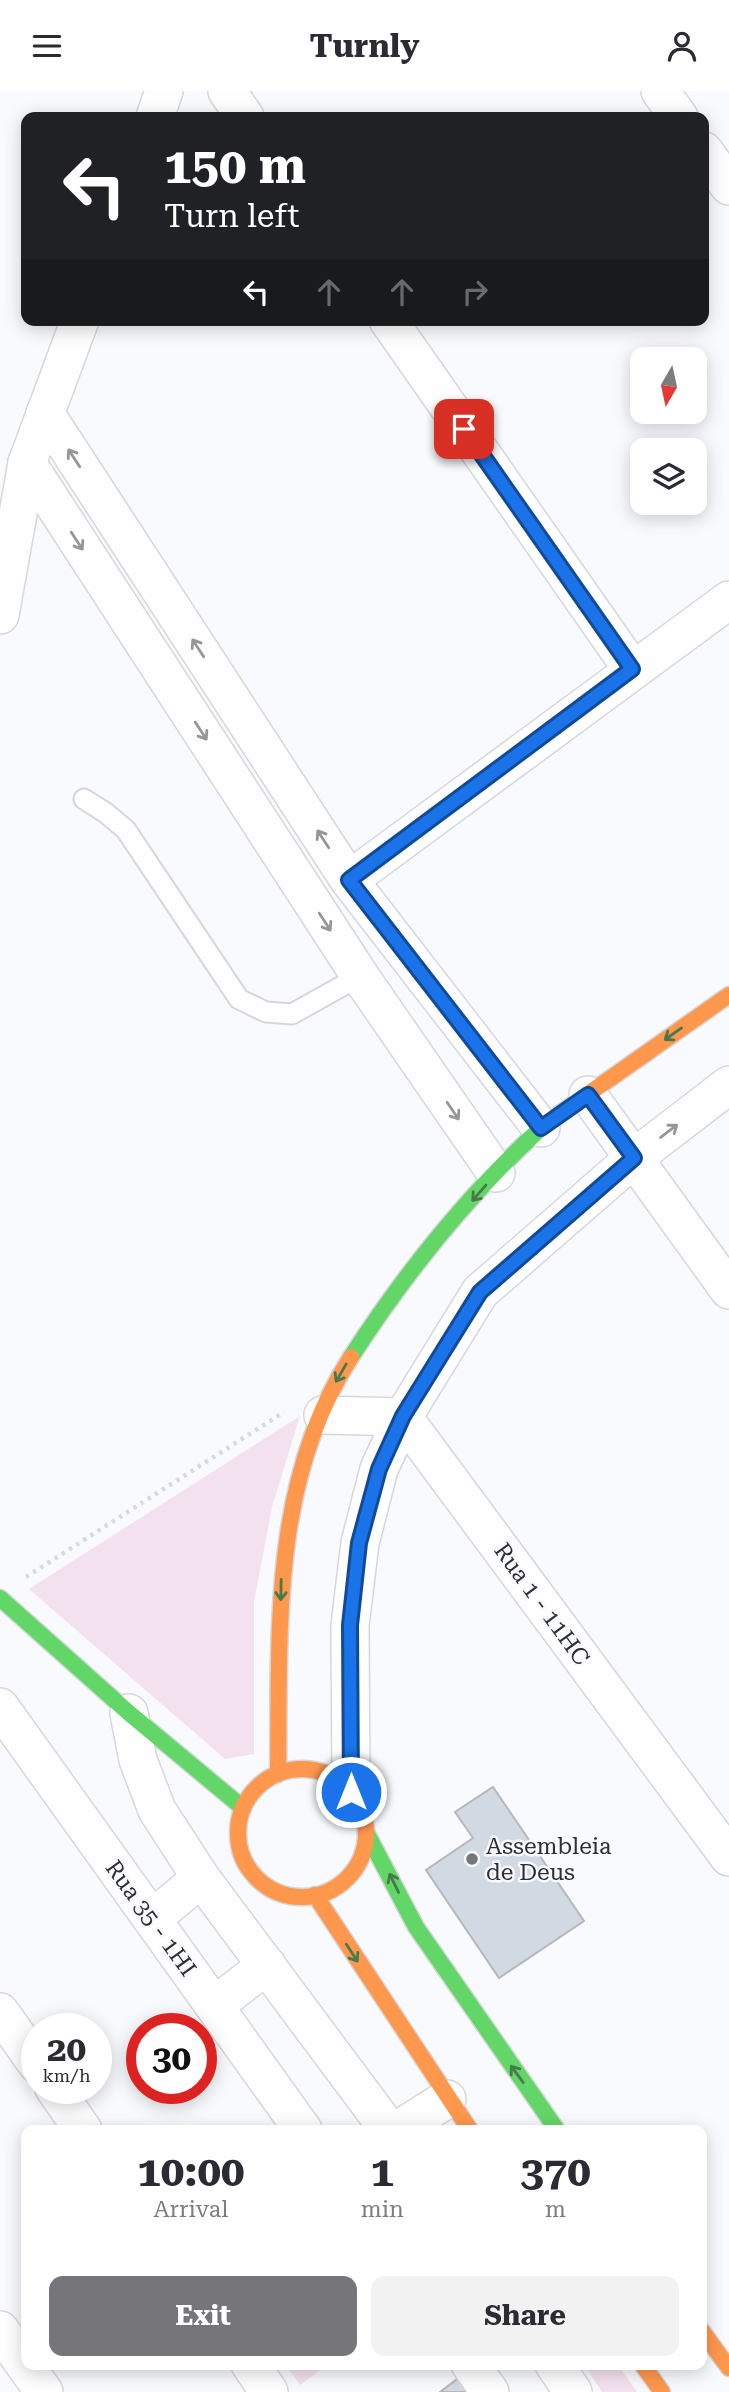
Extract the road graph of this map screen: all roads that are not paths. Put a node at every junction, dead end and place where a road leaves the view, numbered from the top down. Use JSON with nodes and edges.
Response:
{"nodes":[{"id":1,"x":164,"y":91,"type":"edge"},
{"id":2,"x":227,"y":91,"type":"edge"},
{"id":3,"x":660,"y":91,"type":"edge"},
{"id":4,"x":157,"y":112,"type":"edge"},
{"id":5,"x":242,"y":112,"type":"edge"},
{"id":6,"x":675,"y":112,"type":"edge"},
{"id":7,"x":709,"y":158,"type":"edge"},
{"id":8,"x":729,"y":186,"type":"edge"},
{"id":9,"x":78,"y":326,"type":"edge"},
{"id":10,"x":392,"y":326,"type":"edge"},
{"id":11,"x":45,"y":413,"type":"junction"},
{"id":12,"x":27,"y":463,"type":"junction"},
{"id":13,"x":729,"y":600,"type":"edge"},
{"id":14,"x":0,"y":615,"type":"edge"},
{"id":15,"x":632,"y":669,"type":"junction"},
{"id":16,"x":84,"y":799,"type":"dead end"},
{"id":17,"x":349,"y":880,"type":"junction"},
{"id":18,"x":360,"y":976,"type":"junction"},
{"id":19,"x":729,"y":995,"type":"edge"},
{"id":20,"x":729,"y":1085,"type":"edge"},
{"id":21,"x":588,"y":1095,"type":"junction"},
{"id":22,"x":541,"y":1128,"type":"junction"},
{"id":23,"x":634,"y":1158,"type":"junction"},
{"id":24,"x":496,"y":1173,"type":"junction"},
{"id":25,"x":729,"y":1290,"type":"edge"},
{"id":26,"x":307,"y":1411,"type":"junction"},
{"id":27,"x":403,"y":1416,"type":"junction"},
{"id":28,"x":0,"y":1598,"type":"edge"},
{"id":29,"x":0,"y":1707,"type":"edge"},
{"id":30,"x":129,"y":1713,"type":"junction"},
{"id":31,"x":278,"y":1774,"type":"junction"},
{"id":32,"x":351,"y":1792,"type":"junction"},
{"id":33,"x":243,"y":1808,"type":"junction"},
{"id":34,"x":366,"y":1832,"type":"junction"},
{"id":35,"x":729,"y":1857,"type":"edge"},
{"id":36,"x":201,"y":1878,"type":"junction"},
{"id":37,"x":316,"y":1895,"type":"junction"},
{"id":38,"x":152,"y":1919,"type":"junction"},
{"id":39,"x":267,"y":1965,"type":"junction"},
{"id":40,"x":214,"y":2006,"type":"junction"},
{"id":41,"x":0,"y":2012,"type":"edge"},
{"id":42,"x":21,"y":2042,"type":"edge"},
{"id":43,"x":447,"y":2099,"type":"junction"},
{"id":44,"x":65,"y":2104,"type":"edge"},
{"id":45,"x":80,"y":2125,"type":"edge"},
{"id":46,"x":299,"y":2125,"type":"edge"},
{"id":47,"x":385,"y":2125,"type":"edge"},
{"id":48,"x":406,"y":2125,"type":"edge"},
{"id":49,"x":466,"y":2125,"type":"edge"},
{"id":50,"x":553,"y":2125,"type":"edge"},
{"id":51,"x":0,"y":2330,"type":"edge"},
{"id":52,"x":707,"y":2338,"type":"edge"},
{"id":53,"x":21,"y":2360,"type":"edge"},
{"id":54,"x":729,"y":2368,"type":"edge"},
{"id":55,"x":28,"y":2370,"type":"edge"},
{"id":56,"x":254,"y":2370,"type":"edge"},
{"id":57,"x":474,"y":2370,"type":"edge"},
{"id":58,"x":558,"y":2370,"type":"edge"},
{"id":59,"x":646,"y":2370,"type":"edge"},
{"id":60,"x":44,"y":2392,"type":"edge"},
{"id":61,"x":270,"y":2392,"type":"edge"},
{"id":62,"x":490,"y":2392,"type":"edge"},
{"id":63,"x":573,"y":2392,"type":"edge"},
{"id":64,"x":663,"y":2392,"type":"edge"}],
"edges":[{"from":1,"to":4,"type":"street"},
{"from":2,"to":5,"type":"street"},
{"from":3,"to":6,"type":"street"},
{"from":7,"to":8,"type":"street"},
{"from":9,"to":11,"type":"street"},
{"from":10,"to":15,"type":"street"},
{"from":11,"to":12,"type":"street"},
{"from":17,"to":11,"type":"street","one_way":true},
{"from":12,"to":14,"type":"street"},
{"from":12,"to":18,"type":"street","one_way":true},
{"from":13,"to":15,"type":"street"},
{"from":15,"to":17,"type":"street"},
{"from":16,"to":18,"type":"lane"},
{"from":17,"to":22,"type":"street"},
{"from":18,"to":24,"type":"street","one_way":true},
{"from":19,"to":21,"type":"street","one_way":true},
{"from":23,"to":20,"type":"street","one_way":true},
{"from":21,"to":22,"type":"street"},
{"from":21,"to":23,"type":"street"},
{"from":22,"to":24,"type":"street"},
{"from":23,"to":25,"type":"street"},
{"from":23,"to":27,"type":"street"},
{"from":24,"to":26,"type":"street","one_way":true},
{"from":26,"to":27,"type":"street"},
{"from":26,"to":31,"type":"street","one_way":true},
{"from":27,"to":32,"type":"street"},
{"from":27,"to":35,"type":"street","name":"Rua 1 - 11HC"},
{"from":28,"to":30,"type":"street"},
{"from":29,"to":38,"type":"street","name":"Rua 35 - 1HI"},
{"from":30,"to":33,"type":"street"},
{"from":30,"to":36,"type":"street"},
{"from":31,"to":32,"type":"street"},
{"from":31,"to":33,"type":"street"},
{"from":32,"to":34,"type":"street"},
{"from":33,"to":37,"type":"street"},
{"from":34,"to":37,"type":"street"},
{"from":50,"to":34,"type":"street","one_way":true},
{"from":36,"to":38,"type":"street"},
{"from":36,"to":39,"type":"street"},
{"from":37,"to":43,"type":"street","one_way":true},
{"from":38,"to":40,"type":"street","name":"Rua 35 - 1HI"},
{"from":39,"to":40,"type":"street"},
{"from":39,"to":47,"type":"street"},
{"from":40,"to":46,"type":"street","name":"Rua 35 - 1HI"},
{"from":41,"to":42,"type":"street"},
{"from":43,"to":48,"type":"street"},
{"from":43,"to":49,"type":"street"},
{"from":44,"to":45,"type":"street"},
{"from":51,"to":53,"type":"street"},
{"from":52,"to":54,"type":"street"},
{"from":55,"to":60,"type":"street"},
{"from":56,"to":61,"type":"street"},
{"from":57,"to":62,"type":"street"},
{"from":58,"to":63,"type":"street"},
{"from":59,"to":64,"type":"street"}]}
